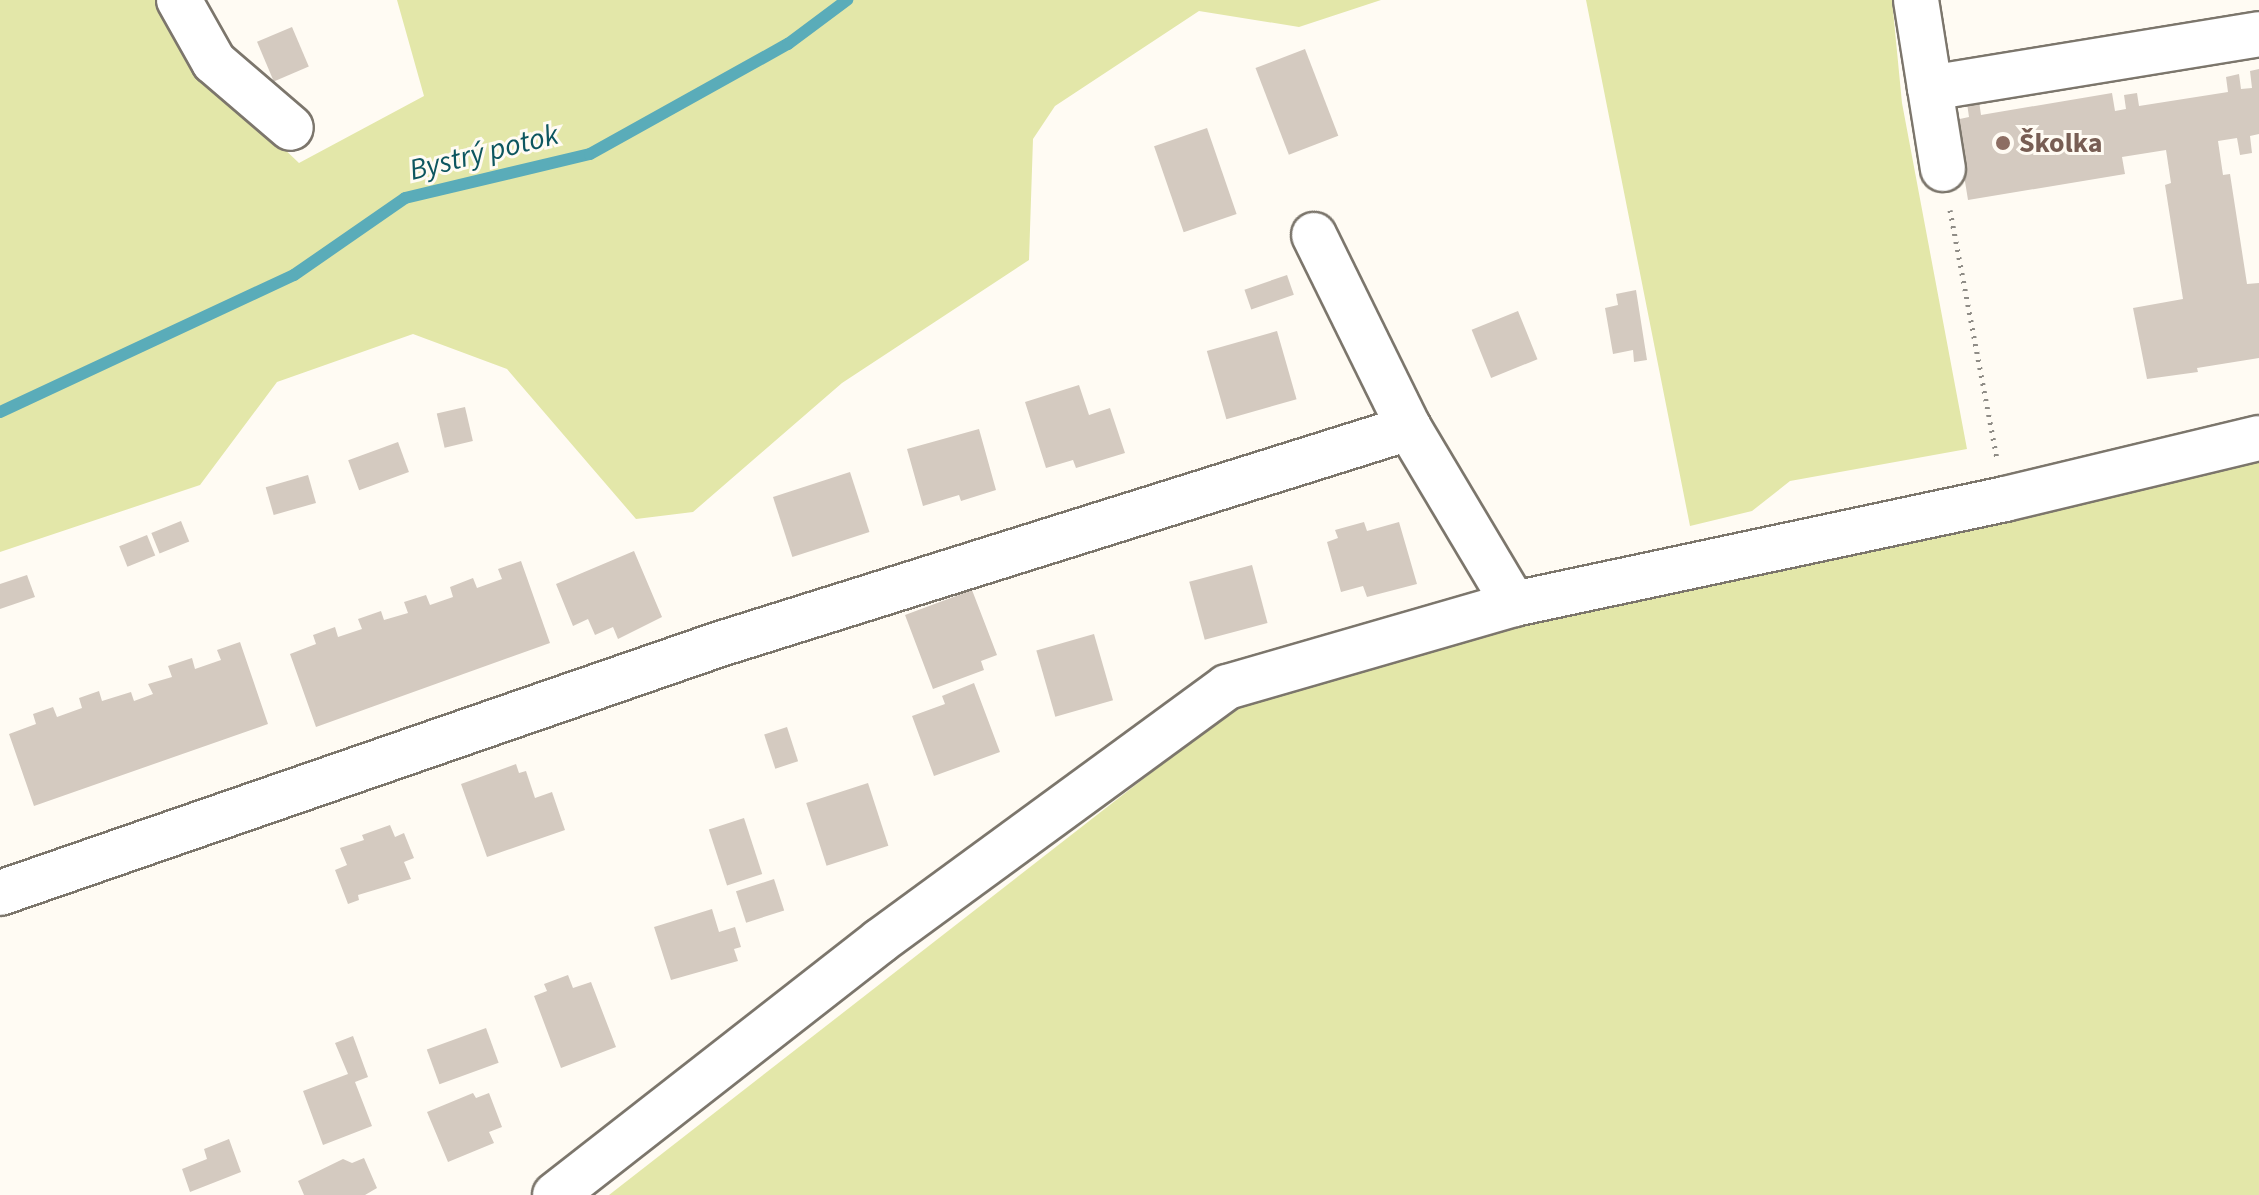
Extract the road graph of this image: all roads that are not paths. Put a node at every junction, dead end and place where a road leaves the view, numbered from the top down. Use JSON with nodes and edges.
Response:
{"nodes":[{"id":1,"x":179,"y":0,"type":"edge"},
{"id":2,"x":1916,"y":0,"type":"edge"},
{"id":3,"x":2259,"y":34,"type":"edge"},
{"id":4,"x":1930,"y":88,"type":"junction"},
{"id":5,"x":291,"y":128,"type":"dead end"},
{"id":6,"x":1943,"y":169,"type":"road end"},
{"id":7,"x":1314,"y":235,"type":"dead end"},
{"id":8,"x":1409,"y":428,"type":"junction"},
{"id":9,"x":2259,"y":438,"type":"edge"},
{"id":10,"x":1514,"y":604,"type":"junction"},
{"id":11,"x":0,"y":893,"type":"edge"},
{"id":12,"x":555,"y":1195,"type":"edge"}],
"edges":[{"from":1,"to":5,"type":"street"},
{"from":2,"to":4,"type":"street"},
{"from":3,"to":4,"type":"street"},
{"from":4,"to":6,"type":"street"},
{"from":7,"to":8,"type":"street"},
{"from":8,"to":10,"type":"street"},
{"from":8,"to":11,"type":"street"},
{"from":9,"to":10,"type":"street"},
{"from":10,"to":12,"type":"street"}]}
